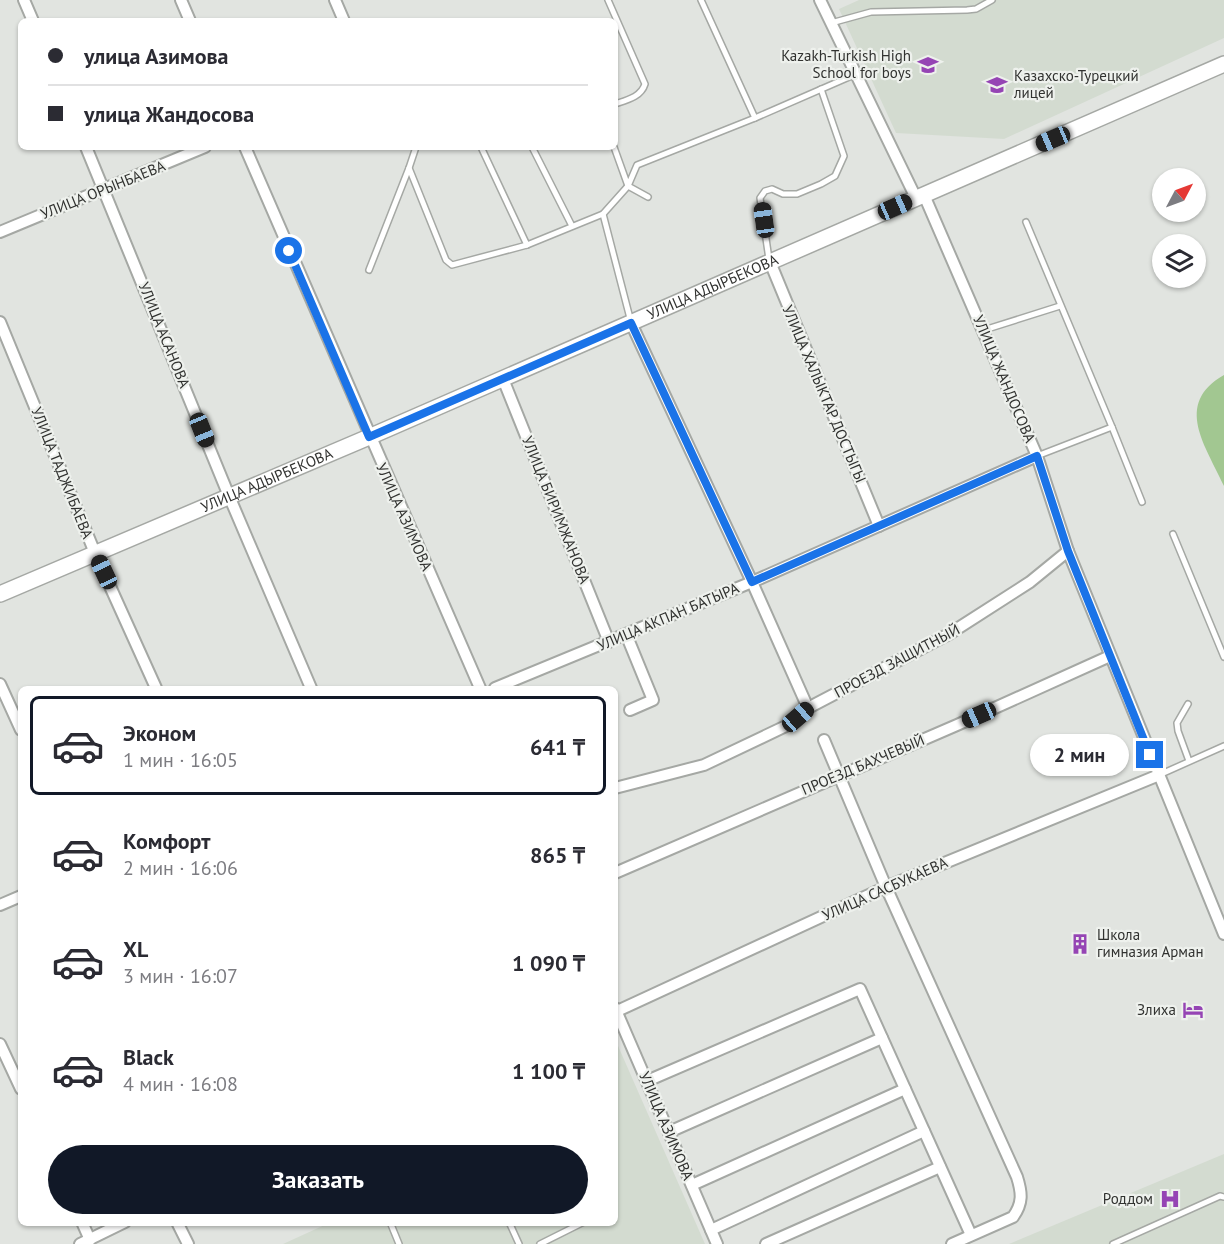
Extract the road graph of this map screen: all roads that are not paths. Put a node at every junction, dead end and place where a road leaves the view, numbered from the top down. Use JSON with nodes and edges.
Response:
{"nodes":[{"id":1,"x":24,"y":0,"type":"edge"},
{"id":2,"x":181,"y":0,"type":"edge"},
{"id":3,"x":335,"y":0,"type":"edge"},
{"id":4,"x":608,"y":0,"type":"edge"},
{"id":5,"x":702,"y":0,"type":"edge"},
{"id":6,"x":820,"y":0,"type":"edge"},
{"id":7,"x":992,"y":0,"type":"edge"},
{"id":8,"x":32,"y":18,"type":"edge"},
{"id":9,"x":189,"y":18,"type":"edge"},
{"id":10,"x":343,"y":18,"type":"edge"},
{"id":11,"x":616,"y":18,"type":"edge"},
{"id":12,"x":831,"y":22,"type":"junction"},
{"id":13,"x":618,"y":23,"type":"edge"},
{"id":14,"x":1224,"y":64,"type":"edge"},
{"id":15,"x":856,"y":74,"type":"junction"},
{"id":16,"x":821,"y":89,"type":"junction"},
{"id":17,"x":618,"y":103,"type":"edge"},
{"id":18,"x":755,"y":118,"type":"junction"},
{"id":19,"x":87,"y":150,"type":"edge"},
{"id":20,"x":199,"y":150,"type":"edge"},
{"id":21,"x":246,"y":150,"type":"edge"},
{"id":22,"x":415,"y":150,"type":"edge"},
{"id":23,"x":482,"y":150,"type":"edge"},
{"id":24,"x":534,"y":150,"type":"edge"},
{"id":25,"x":615,"y":150,"type":"edge"},
{"id":26,"x":409,"y":168,"type":"junction"},
{"id":27,"x":628,"y":186,"type":"junction"},
{"id":28,"x":105,"y":190,"type":"junction"},
{"id":29,"x":920,"y":196,"type":"junction"},
{"id":30,"x":648,"y":198,"type":"dead end"},
{"id":31,"x":603,"y":214,"type":"junction"},
{"id":32,"x":1026,"y":222,"type":"dead end"},
{"id":33,"x":572,"y":226,"type":"junction"},
{"id":34,"x":0,"y":232,"type":"edge"},
{"id":35,"x":526,"y":245,"type":"junction"},
{"id":36,"x":770,"y":262,"type":"junction"},
{"id":37,"x":369,"y":270,"type":"dead end"},
{"id":38,"x":1060,"y":306,"type":"junction"},
{"id":39,"x":0,"y":322,"type":"edge"},
{"id":40,"x":631,"y":323,"type":"junction"},
{"id":41,"x":984,"y":330,"type":"junction"},
{"id":42,"x":503,"y":379,"type":"junction"},
{"id":43,"x":1112,"y":427,"type":"junction"},
{"id":44,"x":369,"y":437,"type":"junction"},
{"id":45,"x":1037,"y":456,"type":"junction"},
{"id":46,"x":229,"y":496,"type":"junction"},
{"id":47,"x":1142,"y":502,"type":"dead end"},
{"id":48,"x":879,"y":526,"type":"junction"},
{"id":49,"x":1173,"y":534,"type":"dead end"},
{"id":50,"x":1068,"y":551,"type":"junction"},
{"id":51,"x":95,"y":553,"type":"junction"},
{"id":52,"x":752,"y":582,"type":"junction"},
{"id":53,"x":0,"y":594,"type":"edge"},
{"id":54,"x":626,"y":634,"type":"junction"},
{"id":55,"x":609,"y":642,"type":"junction"},
{"id":56,"x":1110,"y":656,"type":"junction"},
{"id":57,"x":1224,"y":657,"type":"edge"},
{"id":58,"x":0,"y":684,"type":"edge"},
{"id":59,"x":155,"y":686,"type":"edge"},
{"id":60,"x":310,"y":686,"type":"edge"},
{"id":61,"x":479,"y":686,"type":"edge"},
{"id":62,"x":500,"y":686,"type":"edge"},
{"id":63,"x":1188,"y":704,"type":"dead end"},
{"id":64,"x":808,"y":708,"type":"junction"},
{"id":65,"x":630,"y":710,"type":"dead end"},
{"id":66,"x":18,"y":723,"type":"edge"},
{"id":67,"x":824,"y":741,"type":"dead end"},
{"id":68,"x":1224,"y":746,"type":"edge"},
{"id":69,"x":1189,"y":761,"type":"junction"},
{"id":70,"x":1159,"y":775,"type":"junction"},
{"id":71,"x":838,"y":776,"type":"junction"},
{"id":72,"x":618,"y":787,"type":"edge"},
{"id":73,"x":618,"y":872,"type":"edge"},
{"id":74,"x":886,"y":887,"type":"junction"},
{"id":75,"x":18,"y":897,"type":"edge"},
{"id":76,"x":0,"y":905,"type":"edge"},
{"id":77,"x":1223,"y":929,"type":"edge"},
{"id":78,"x":618,"y":1009,"type":"edge"},
{"id":79,"x":618,"y":1015,"type":"edge"},
{"id":80,"x":882,"y":1038,"type":"junction"},
{"id":81,"x":0,"y":1044,"type":"edge"},
{"id":82,"x":647,"y":1081,"type":"junction"},
{"id":83,"x":18,"y":1083,"type":"edge"},
{"id":84,"x":905,"y":1089,"type":"junction"},
{"id":85,"x":924,"y":1131,"type":"junction"},
{"id":86,"x":669,"y":1132,"type":"junction"},
{"id":87,"x":940,"y":1167,"type":"junction"},
{"id":88,"x":692,"y":1185,"type":"junction"},
{"id":89,"x":1224,"y":1197,"type":"edge"},
{"id":90,"x":83,"y":1226,"type":"edge"},
{"id":91,"x":117,"y":1226,"type":"edge"},
{"id":92,"x":179,"y":1226,"type":"edge"},
{"id":93,"x":392,"y":1226,"type":"edge"},
{"id":94,"x":512,"y":1226,"type":"edge"},
{"id":95,"x":576,"y":1226,"type":"edge"},
{"id":96,"x":711,"y":1230,"type":"junction"},
{"id":97,"x":974,"y":1240,"type":"edge"},
{"id":98,"x":85,"y":1242,"type":"edge"},
{"id":99,"x":188,"y":1244,"type":"edge"},
{"id":100,"x":399,"y":1244,"type":"edge"},
{"id":101,"x":519,"y":1244,"type":"edge"},
{"id":102,"x":540,"y":1244,"type":"edge"},
{"id":103,"x":717,"y":1244,"type":"edge"},
{"id":104,"x":766,"y":1244,"type":"edge"},
{"id":105,"x":952,"y":1244,"type":"edge"},
{"id":106,"x":1113,"y":1244,"type":"edge"}],
"edges":[{"from":1,"to":8,"type":"street"},
{"from":2,"to":9,"type":"street"},
{"from":3,"to":10,"type":"street"},
{"from":4,"to":11,"type":"lane"},
{"from":5,"to":18,"type":"lane"},
{"from":6,"to":12,"type":"street","name":"УЛИЦА ЖАНДОСОВА"},
{"from":7,"to":12,"type":"lane"},
{"from":12,"to":15,"type":"street","name":"УЛИЦА ЖАНДОСОВА"},
{"from":13,"to":17,"type":"lane"},
{"from":14,"to":29,"type":"main road","name":"УЛИЦА АДЫРБЕКОВА"},
{"from":15,"to":16,"type":"lane"},
{"from":15,"to":29,"type":"street","name":"УЛИЦА ЖАНДОСОВА"},
{"from":16,"to":18,"type":"lane"},
{"from":16,"to":36,"type":"lane"},
{"from":18,"to":27,"type":"lane"},
{"from":19,"to":28,"type":"street","name":"УЛИЦА АСАНОВА"},
{"from":20,"to":28,"type":"street","name":"УЛИЦА ОРЫНБАЕВА"},
{"from":21,"to":44,"type":"street","name":"УЛИЦА АЗИМОВА"},
{"from":22,"to":26,"type":"lane"},
{"from":23,"to":35,"type":"lane"},
{"from":24,"to":33,"type":"lane"},
{"from":25,"to":27,"type":"lane"},
{"from":26,"to":35,"type":"lane"},
{"from":26,"to":37,"type":"lane"},
{"from":27,"to":30,"type":"lane"},
{"from":27,"to":31,"type":"lane"},
{"from":28,"to":34,"type":"street","name":"УЛИЦА ОРЫНБАЕВА"},
{"from":28,"to":46,"type":"street","name":"УЛИЦА АСАНОВА"},
{"from":29,"to":36,"type":"main road","name":"УЛИЦА АДЫРБЕКОВА"},
{"from":29,"to":41,"type":"street","name":"УЛИЦА ЖАНДОСОВА"},
{"from":31,"to":33,"type":"lane"},
{"from":31,"to":40,"type":"lane"},
{"from":32,"to":38,"type":"lane"},
{"from":33,"to":35,"type":"lane"},
{"from":36,"to":40,"type":"main road","name":"УЛИЦА АДЫРБЕКОВА"},
{"from":36,"to":48,"type":"street","name":"УЛИЦА ХАЛЫКТАР ДОСТЫГЫ"},
{"from":38,"to":41,"type":"lane"},
{"from":38,"to":43,"type":"lane"},
{"from":39,"to":51,"type":"street","name":"УЛИЦА ТАДЖИБАЕВА"},
{"from":40,"to":42,"type":"main road","name":"УЛИЦА АДЫРБЕКОВА"},
{"from":40,"to":52,"type":"street"},
{"from":41,"to":45,"type":"street","name":"УЛИЦА ЖАНДОСОВА"},
{"from":42,"to":44,"type":"main road","name":"УЛИЦА АДЫРБЕКОВА"},
{"from":42,"to":55,"type":"street","name":"УЛИЦА БИРИМЖАНОВА"},
{"from":43,"to":45,"type":"lane"},
{"from":43,"to":47,"type":"lane"},
{"from":44,"to":46,"type":"main road","name":"УЛИЦА АДЫРБЕКОВА"},
{"from":44,"to":61,"type":"street","name":"УЛИЦА АЗИМОВА"},
{"from":45,"to":48,"type":"street","name":"УЛИЦА АКПАН БАТЫРА"},
{"from":45,"to":50,"type":"street","name":"УЛИЦА ЖАНДОСОВА"},
{"from":46,"to":51,"type":"main road","name":"УЛИЦА АДЫРБЕКОВА"},
{"from":46,"to":60,"type":"street","name":"УЛИЦА АСАНОВА"},
{"from":48,"to":52,"type":"street","name":"УЛИЦА АКПАН БАТЫРА"},
{"from":49,"to":57,"type":"lane"},
{"from":50,"to":56,"type":"street","name":"УЛИЦА ЖАНДОСОВА"},
{"from":50,"to":64,"type":"street","name":"ПРОЕЗД ЗАЩИТНЫЙ"},
{"from":51,"to":53,"type":"main road","name":"УЛИЦА АДЫРБЕКОВА"},
{"from":51,"to":59,"type":"street","name":"УЛИЦА ТАДЖИБАЕВА"},
{"from":52,"to":54,"type":"street","name":"УЛИЦА АКПАН БАТЫРА"},
{"from":52,"to":64,"type":"street"},
{"from":54,"to":55,"type":"street","name":"УЛИЦА АКПАН БАТЫРА"},
{"from":54,"to":65,"type":"street"},
{"from":55,"to":62,"type":"street","name":"УЛИЦА АКПАН БАТЫРА"},
{"from":56,"to":70,"type":"street","name":"УЛИЦА ЖАНДОСОВА"},
{"from":56,"to":71,"type":"street","name":"ПРОЕЗД БАХЧЕВЫЙ"},
{"from":58,"to":66,"type":"street"},
{"from":63,"to":69,"type":"lane"},
{"from":64,"to":72,"type":"street","name":"ПРОЕЗД ЗАЩИТНЫЙ"},
{"from":67,"to":71,"type":"street"},
{"from":68,"to":69,"type":"lane"},
{"from":69,"to":70,"type":"lane"},
{"from":70,"to":74,"type":"street","name":"УЛИЦА САСБУКАЕВА"},
{"from":70,"to":77,"type":"street","name":"УЛИЦА ЖАНДОСОВА"},
{"from":71,"to":73,"type":"street","name":"ПРОЕЗД БАХЧЕВЫЙ"},
{"from":71,"to":74,"type":"street"},
{"from":74,"to":78,"type":"street","name":"УЛИЦА САСБУКАЕВА"},
{"from":74,"to":97,"type":"street"},
{"from":75,"to":76,"type":"street"},
{"from":79,"to":82,"type":"street","name":"УЛИЦА АЗИМОВА"},
{"from":80,"to":82,"type":"street"},
{"from":80,"to":84,"type":"street"},
{"from":80,"to":86,"type":"street"},
{"from":81,"to":83,"type":"street"},
{"from":82,"to":86,"type":"street","name":"УЛИЦА АЗИМОВА"},
{"from":84,"to":85,"type":"street"},
{"from":84,"to":88,"type":"street"},
{"from":85,"to":87,"type":"street"},
{"from":85,"to":96,"type":"street"},
{"from":86,"to":88,"type":"street","name":"УЛИЦА АЗИМОВА"},
{"from":87,"to":97,"type":"street"},
{"from":87,"to":104,"type":"street"},
{"from":88,"to":96,"type":"street","name":"УЛИЦА АЗИМОВА"},
{"from":89,"to":106,"type":"lane"},
{"from":90,"to":98,"type":"street"},
{"from":91,"to":98,"type":"street"},
{"from":92,"to":99,"type":"street"},
{"from":93,"to":100,"type":"lane"},
{"from":94,"to":101,"type":"lane"},
{"from":95,"to":102,"type":"lane"},
{"from":96,"to":103,"type":"street","name":"УЛИЦА АЗИМОВА"},
{"from":97,"to":105,"type":"street"}]}
